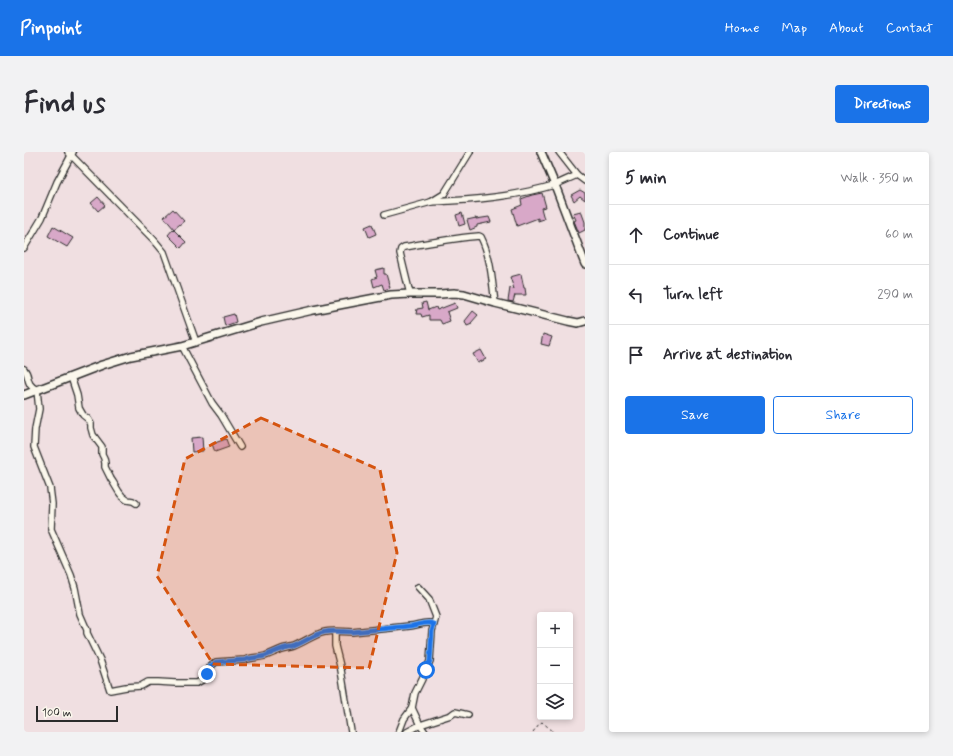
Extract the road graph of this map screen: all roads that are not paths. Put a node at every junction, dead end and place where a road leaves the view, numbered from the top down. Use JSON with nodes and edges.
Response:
{"nodes":[{"id":1,"x":470,"y":152,"type":"edge"},
{"id":2,"x":541,"y":152,"type":"edge"},
{"id":3,"x":559,"y":152,"type":"edge"},
{"id":4,"x":71,"y":153,"type":"edge"},
{"id":5,"x":578,"y":175,"type":"junction"},
{"id":6,"x":584,"y":180,"type":"edge"},
{"id":7,"x":555,"y":185,"type":"junction"},
{"id":8,"x":431,"y":202,"type":"junction"},
{"id":9,"x":384,"y":215,"type":"dead end"},
{"id":10,"x":24,"y":248,"type":"edge"},
{"id":11,"x":585,"y":264,"type":"edge"},
{"id":12,"x":410,"y":294,"type":"junction"},
{"id":13,"x":495,"y":303,"type":"junction"},
{"id":14,"x":585,"y":322,"type":"edge"},
{"id":15,"x":196,"y":342,"type":"junction"},
{"id":16,"x":182,"y":346,"type":"junction"},
{"id":17,"x":24,"y":369,"type":"edge"},
{"id":18,"x":71,"y":377,"type":"junction"},
{"id":19,"x":37,"y":390,"type":"junction"},
{"id":20,"x":24,"y":395,"type":"edge"},
{"id":21,"x":240,"y":447,"type":"dead end"},
{"id":22,"x":136,"y":503,"type":"dead end"},
{"id":23,"x":418,"y":587,"type":"dead end"},
{"id":24,"x":434,"y":624,"type":"junction"},
{"id":25,"x":335,"y":632,"type":"junction"},
{"id":26,"x":412,"y":708,"type":"junction"},
{"id":27,"x":468,"y":715,"type":"dead end"},
{"id":28,"x":420,"y":726,"type":"junction"},
{"id":29,"x":351,"y":732,"type":"edge"},
{"id":30,"x":399,"y":732,"type":"edge"},
{"id":31,"x":406,"y":732,"type":"edge"},
{"id":32,"x":425,"y":732,"type":"edge"}],
"edges":[{"from":1,"to":8,"type":"street"},
{"from":2,"to":7,"type":"street"},
{"from":3,"to":5,"type":"street"},
{"from":4,"to":10,"type":"street"},
{"from":4,"to":15,"type":"street"},
{"from":5,"to":6,"type":"street"},
{"from":5,"to":7,"type":"street"},
{"from":7,"to":8,"type":"street"},
{"from":7,"to":11,"type":"street"},
{"from":8,"to":9,"type":"street"},
{"from":12,"to":13,"type":"street"},
{"from":12,"to":13,"type":"street"},
{"from":12,"to":15,"type":"street"},
{"from":13,"to":14,"type":"street"},
{"from":15,"to":16,"type":"street"},
{"from":16,"to":18,"type":"street"},
{"from":16,"to":21,"type":"street"},
{"from":17,"to":19,"type":"street"},
{"from":18,"to":19,"type":"street"},
{"from":18,"to":22,"type":"street"},
{"from":19,"to":20,"type":"street"},
{"from":19,"to":25,"type":"street"},
{"from":23,"to":24,"type":"street"},
{"from":24,"to":25,"type":"street"},
{"from":24,"to":26,"type":"street"},
{"from":25,"to":29,"type":"street"},
{"from":26,"to":28,"type":"street"},
{"from":26,"to":30,"type":"street"},
{"from":27,"to":28,"type":"street"},
{"from":28,"to":31,"type":"street"},
{"from":28,"to":32,"type":"street"}]}
